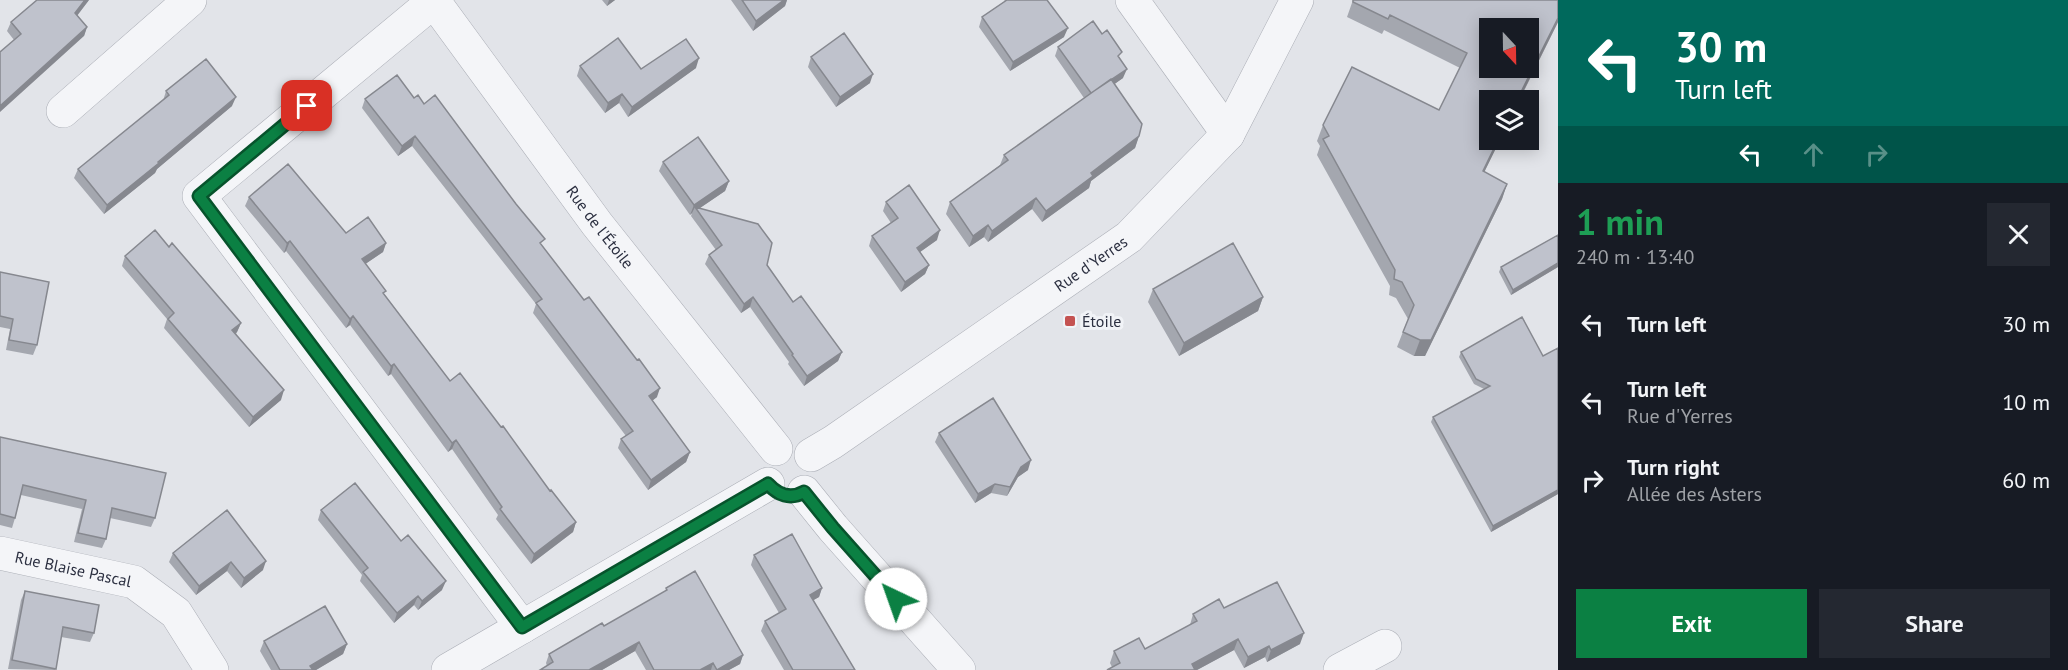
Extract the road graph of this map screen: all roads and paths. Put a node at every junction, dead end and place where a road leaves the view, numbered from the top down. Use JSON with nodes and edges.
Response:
{"nodes":[{"id":1,"x":190,"y":0,"type":"edge"},
{"id":2,"x":1132,"y":0,"type":"edge"},
{"id":3,"x":1297,"y":0,"type":"edge"},
{"id":4,"x":434,"y":1,"type":"edge"},
{"id":5,"x":63,"y":111,"type":"dead end"},
{"id":6,"x":1228,"y":134,"type":"junction"},
{"id":7,"x":776,"y":449,"type":"junction"},
{"id":8,"x":811,"y":454,"type":"junction"},
{"id":9,"x":768,"y":484,"type":"junction"},
{"id":10,"x":804,"y":492,"type":"junction"},
{"id":11,"x":0,"y":553,"type":"edge"},
{"id":12,"x":522,"y":627,"type":"junction"},
{"id":13,"x":1384,"y":646,"type":"dead end"},
{"id":14,"x":212,"y":670,"type":"edge"},
{"id":15,"x":448,"y":670,"type":"edge"},
{"id":16,"x":959,"y":670,"type":"edge"},
{"id":17,"x":1340,"y":670,"type":"edge"}],
"edges":[{"from":1,"to":5,"type":"street"},
{"from":2,"to":6,"type":"street"},
{"from":3,"to":6,"type":"street","name":"Rue d'Yerres"},
{"from":4,"to":7,"type":"street","name":"Rue de l'Étoile"},
{"from":4,"to":12,"type":"street"},
{"from":6,"to":8,"type":"street","name":"Rue d'Yerres"},
{"from":7,"to":8,"type":"street"},
{"from":7,"to":9,"type":"street"},
{"from":8,"to":10,"type":"street"},
{"from":9,"to":10,"type":"street"},
{"from":9,"to":12,"type":"street"},
{"from":10,"to":16,"type":"street"},
{"from":11,"to":14,"type":"street","name":"Rue Blaise Pascal"},
{"from":12,"to":15,"type":"street"},
{"from":13,"to":17,"type":"street"}]}
